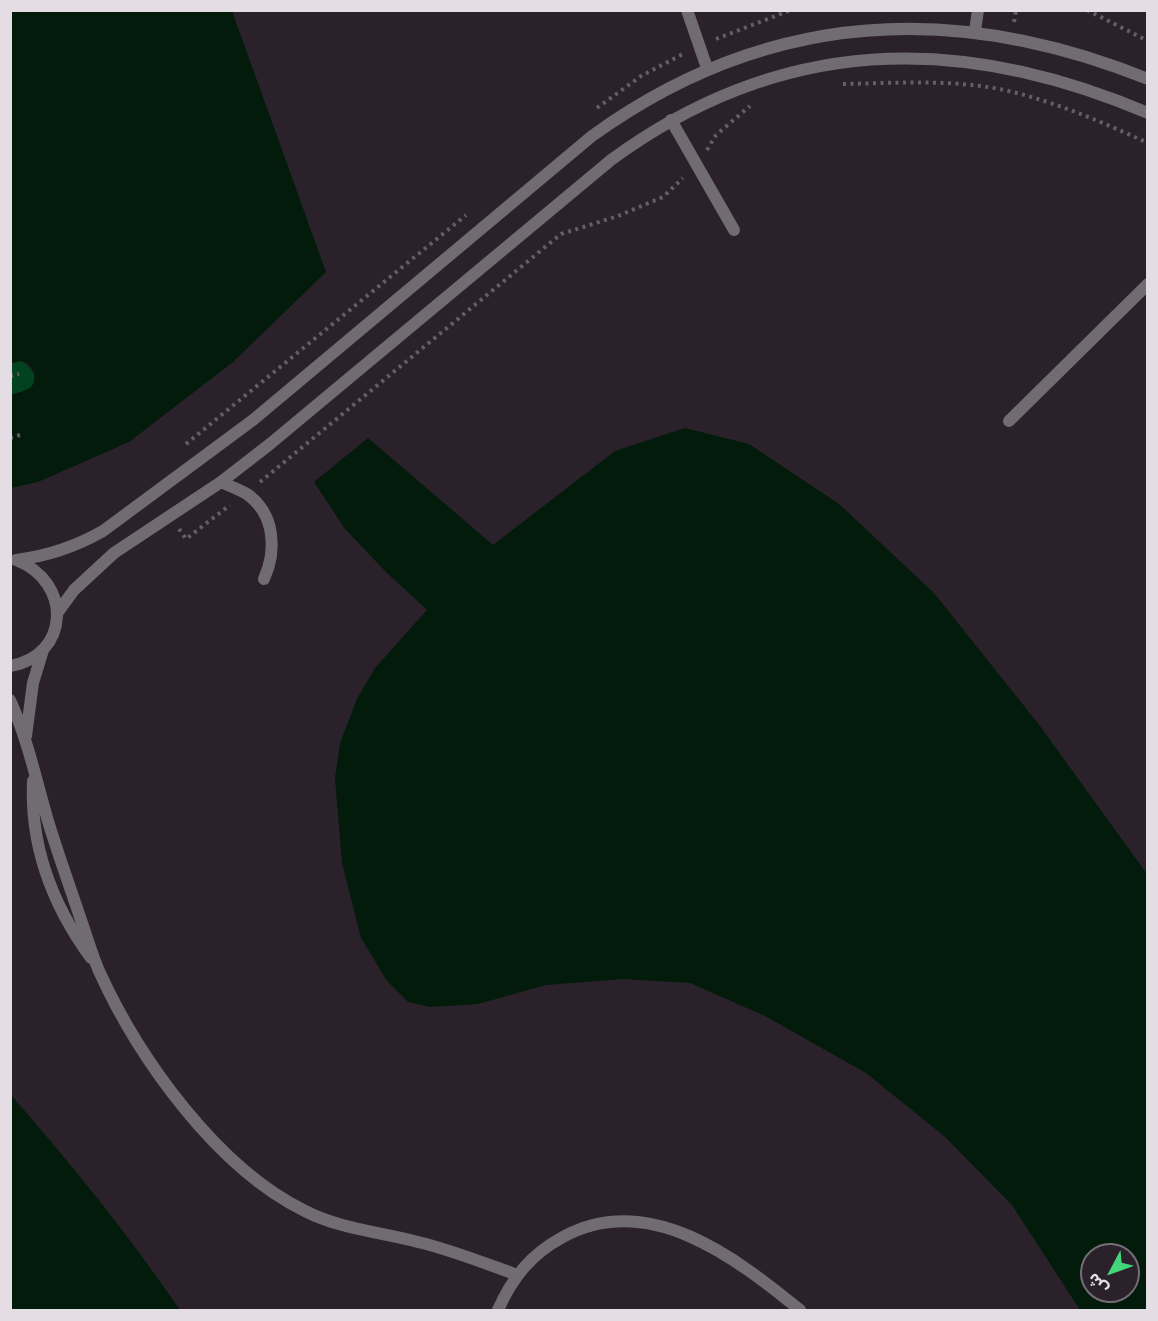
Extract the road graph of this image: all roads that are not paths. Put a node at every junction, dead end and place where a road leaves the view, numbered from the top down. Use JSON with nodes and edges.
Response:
{"nodes":[{"id":1,"x":687,"y":10,"type":"edge"},
{"id":2,"x":978,"y":10,"type":"edge"},
{"id":3,"x":975,"y":31,"type":"junction"},
{"id":4,"x":707,"y":68,"type":"junction"},
{"id":5,"x":1148,"y":79,"type":"edge"},
{"id":6,"x":1148,"y":113,"type":"edge"},
{"id":7,"x":671,"y":120,"type":"junction"},
{"id":8,"x":734,"y":230,"type":"dead end"},
{"id":9,"x":1148,"y":284,"type":"edge"},
{"id":10,"x":1009,"y":421,"type":"dead end"},
{"id":11,"x":221,"y":482,"type":"junction"},
{"id":12,"x":13,"y":560,"type":"edge"},
{"id":13,"x":264,"y":579,"type":"dead end"},
{"id":14,"x":57,"y":612,"type":"junction"},
{"id":15,"x":42,"y":650,"type":"junction"},
{"id":16,"x":10,"y":666,"type":"edge"},
{"id":17,"x":10,"y":700,"type":"edge"},
{"id":18,"x":26,"y":737,"type":"junction"},
{"id":19,"x":34,"y":770,"type":"junction"},
{"id":20,"x":98,"y":969,"type":"junction"},
{"id":21,"x":517,"y":1275,"type":"junction"},
{"id":22,"x":498,"y":1311,"type":"edge"},
{"id":23,"x":800,"y":1311,"type":"edge"}],
"edges":[{"from":1,"to":4,"type":"street"},
{"from":2,"to":3,"type":"street"},
{"from":3,"to":4,"type":"street"},
{"from":3,"to":5,"type":"street"},
{"from":4,"to":12,"type":"street"},
{"from":6,"to":7,"type":"street"},
{"from":7,"to":8,"type":"street"},
{"from":7,"to":11,"type":"street"},
{"from":9,"to":10,"type":"street"},
{"from":11,"to":13,"type":"street"},
{"from":11,"to":14,"type":"street"},
{"from":12,"to":14,"type":"street"},
{"from":14,"to":15,"type":"street"},
{"from":15,"to":16,"type":"street"},
{"from":15,"to":18,"type":"street"},
{"from":17,"to":18,"type":"street"},
{"from":18,"to":19,"type":"street"},
{"from":19,"to":20,"type":"street"},
{"from":19,"to":20,"type":"street"},
{"from":20,"to":21,"type":"street"},
{"from":21,"to":22,"type":"street"},
{"from":21,"to":23,"type":"street"}]}
